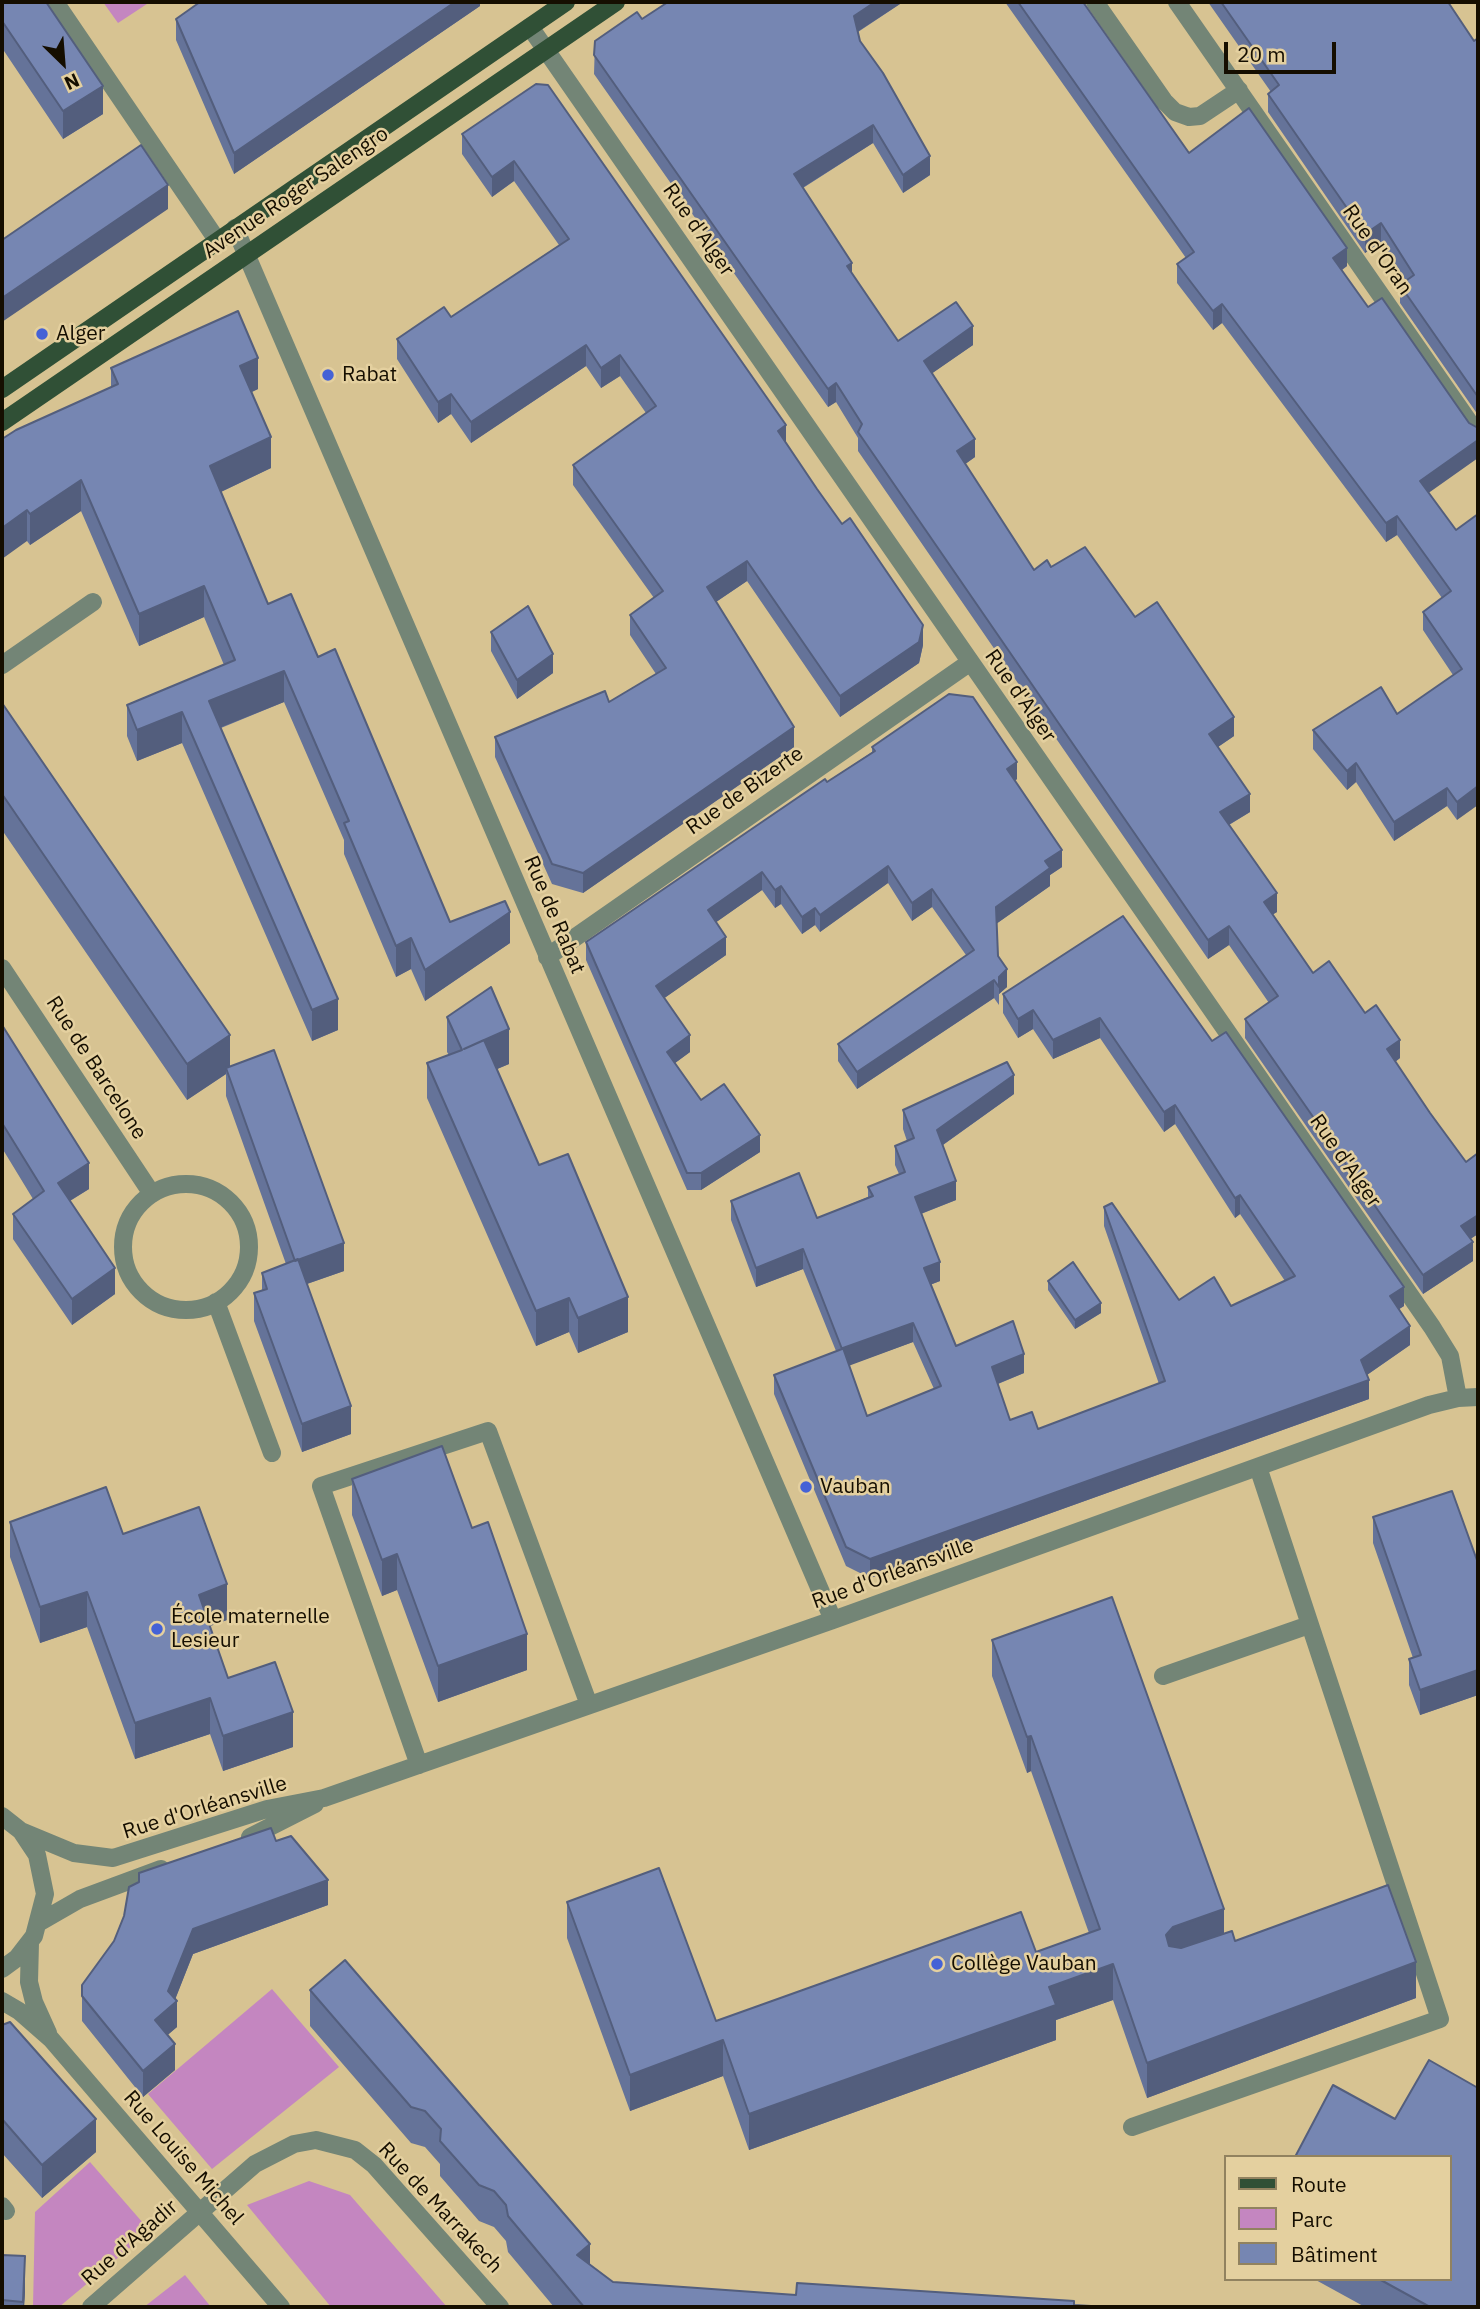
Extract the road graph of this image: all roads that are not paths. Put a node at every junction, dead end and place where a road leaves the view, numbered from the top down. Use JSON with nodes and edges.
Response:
{"nodes":[{"id":1,"x":55,"y":2,"type":"edge"},
{"id":2,"x":566,"y":2,"type":"edge"},
{"id":3,"x":616,"y":2,"type":"edge"},
{"id":4,"x":1095,"y":2,"type":"edge"},
{"id":5,"x":1177,"y":2,"type":"edge"},
{"id":6,"x":530,"y":27,"type":"junction"},
{"id":7,"x":545,"y":50,"type":"junction"},
{"id":8,"x":1239,"y":90,"type":"junction"},
{"id":9,"x":235,"y":228,"type":"junction"},
{"id":10,"x":217,"y":240,"type":"junction"},
{"id":11,"x":246,"y":254,"type":"junction"},
{"id":12,"x":2,"y":389,"type":"edge"},
{"id":13,"x":2,"y":422,"type":"edge"},
{"id":14,"x":1478,"y":435,"type":"edge"},
{"id":15,"x":93,"y":603,"type":"dead end"},
{"id":16,"x":969,"y":663,"type":"junction"},
{"id":17,"x":2,"y":665,"type":"edge"},
{"id":18,"x":547,"y":957,"type":"junction"},
{"id":19,"x":2,"y":968,"type":"edge"},
{"id":20,"x":152,"y":1194,"type":"junction"},
{"id":21,"x":216,"y":1302,"type":"junction"},
{"id":22,"x":1478,"y":1397,"type":"edge"},
{"id":23,"x":1458,"y":1398,"type":"junction"},
{"id":24,"x":272,"y":1453,"type":"dead end"},
{"id":25,"x":1258,"y":1467,"type":"junction"},
{"id":26,"x":832,"y":1620,"type":"junction"},
{"id":27,"x":1309,"y":1625,"type":"junction"},
{"id":28,"x":1163,"y":1676,"type":"dead end"},
{"id":29,"x":589,"y":1706,"type":"junction"},
{"id":30,"x":419,"y":1765,"type":"junction"},
{"id":31,"x":324,"y":1798,"type":"junction"},
{"id":32,"x":2,"y":1816,"type":"edge"},
{"id":33,"x":21,"y":1831,"type":"junction"},
{"id":34,"x":238,"y":1842,"type":"edge"},
{"id":35,"x":177,"y":1864,"type":"edge"},
{"id":36,"x":40,"y":1922,"type":"junction"},
{"id":37,"x":30,"y":1943,"type":"junction"},
{"id":38,"x":2,"y":1969,"type":"edge"},
{"id":39,"x":2,"y":2001,"type":"edge"},
{"id":40,"x":51,"y":2039,"type":"junction"},
{"id":41,"x":1132,"y":2127,"type":"dead end"},
{"id":42,"x":199,"y":2212,"type":"junction"},
{"id":43,"x":91,"y":2307,"type":"edge"},
{"id":44,"x":281,"y":2307,"type":"edge"},
{"id":45,"x":500,"y":2307,"type":"edge"}],
"edges":[{"from":1,"to":10,"type":"street"},
{"from":2,"to":6,"type":"main road","name":"Avenue Roger Salengro"},
{"from":3,"to":7,"type":"main road","name":"Avenue Roger Salengro"},
{"from":4,"to":8,"type":"street"},
{"from":5,"to":8,"type":"street","name":"Rue d'Oran"},
{"from":6,"to":7,"type":"street","name":"Rue d'Alger"},
{"from":6,"to":9,"type":"main road","name":"Avenue Roger Salengro"},
{"from":7,"to":11,"type":"main road","name":"Avenue Roger Salengro"},
{"from":7,"to":16,"type":"street","name":"Rue d'Alger"},
{"from":8,"to":14,"type":"street","name":"Rue d'Oran"},
{"from":9,"to":10,"type":"main road","name":"Avenue Roger Salengro"},
{"from":9,"to":11,"type":"street","name":"Rue de Rabat"},
{"from":10,"to":12,"type":"main road","name":"Avenue Roger Salengro"},
{"from":11,"to":13,"type":"main road","name":"Avenue Roger Salengro"},
{"from":11,"to":18,"type":"street","name":"Rue de Rabat"},
{"from":15,"to":17,"type":"street"},
{"from":16,"to":18,"type":"street","name":"Rue de Bizerte"},
{"from":16,"to":23,"type":"street","name":"Rue d'Alger"},
{"from":18,"to":26,"type":"street","name":"Rue de Rabat"},
{"from":19,"to":20,"type":"street","name":"Rue de Barcelone"},
{"from":20,"to":21,"type":"street"},
{"from":20,"to":21,"type":"street"},
{"from":21,"to":24,"type":"street"},
{"from":22,"to":23,"type":"street","name":"Rue d'Orléansville"},
{"from":23,"to":25,"type":"street","name":"Rue d'Orléansville"},
{"from":25,"to":26,"type":"street","name":"Rue d'Orléansville"},
{"from":25,"to":27,"type":"street"},
{"from":26,"to":29,"type":"street","name":"Rue d'Orléansville"},
{"from":27,"to":28,"type":"street"},
{"from":27,"to":41,"type":"street"},
{"from":29,"to":30,"type":"street","name":"Rue d'Orléansville"},
{"from":29,"to":30,"type":"street"},
{"from":30,"to":31,"type":"street","name":"Rue d'Orléansville"},
{"from":31,"to":33,"type":"street","name":"Rue d'Orléansville"},
{"from":31,"to":34,"type":"street","name":"Rue d'Orléansville"},
{"from":32,"to":33,"type":"street"},
{"from":33,"to":36,"type":"street"},
{"from":35,"to":36,"type":"street"},
{"from":36,"to":37,"type":"street"},
{"from":37,"to":38,"type":"street"},
{"from":37,"to":40,"type":"street","name":"Rue Louise Michel"},
{"from":39,"to":40,"type":"street","name":"Rue Louise Michel"},
{"from":40,"to":42,"type":"street","name":"Rue Louise Michel"},
{"from":42,"to":43,"type":"street","name":"Rue d'Agadir"},
{"from":42,"to":44,"type":"street","name":"Rue Louise Michel"},
{"from":42,"to":45,"type":"street","name":"Rue de Marrakech"}]}
